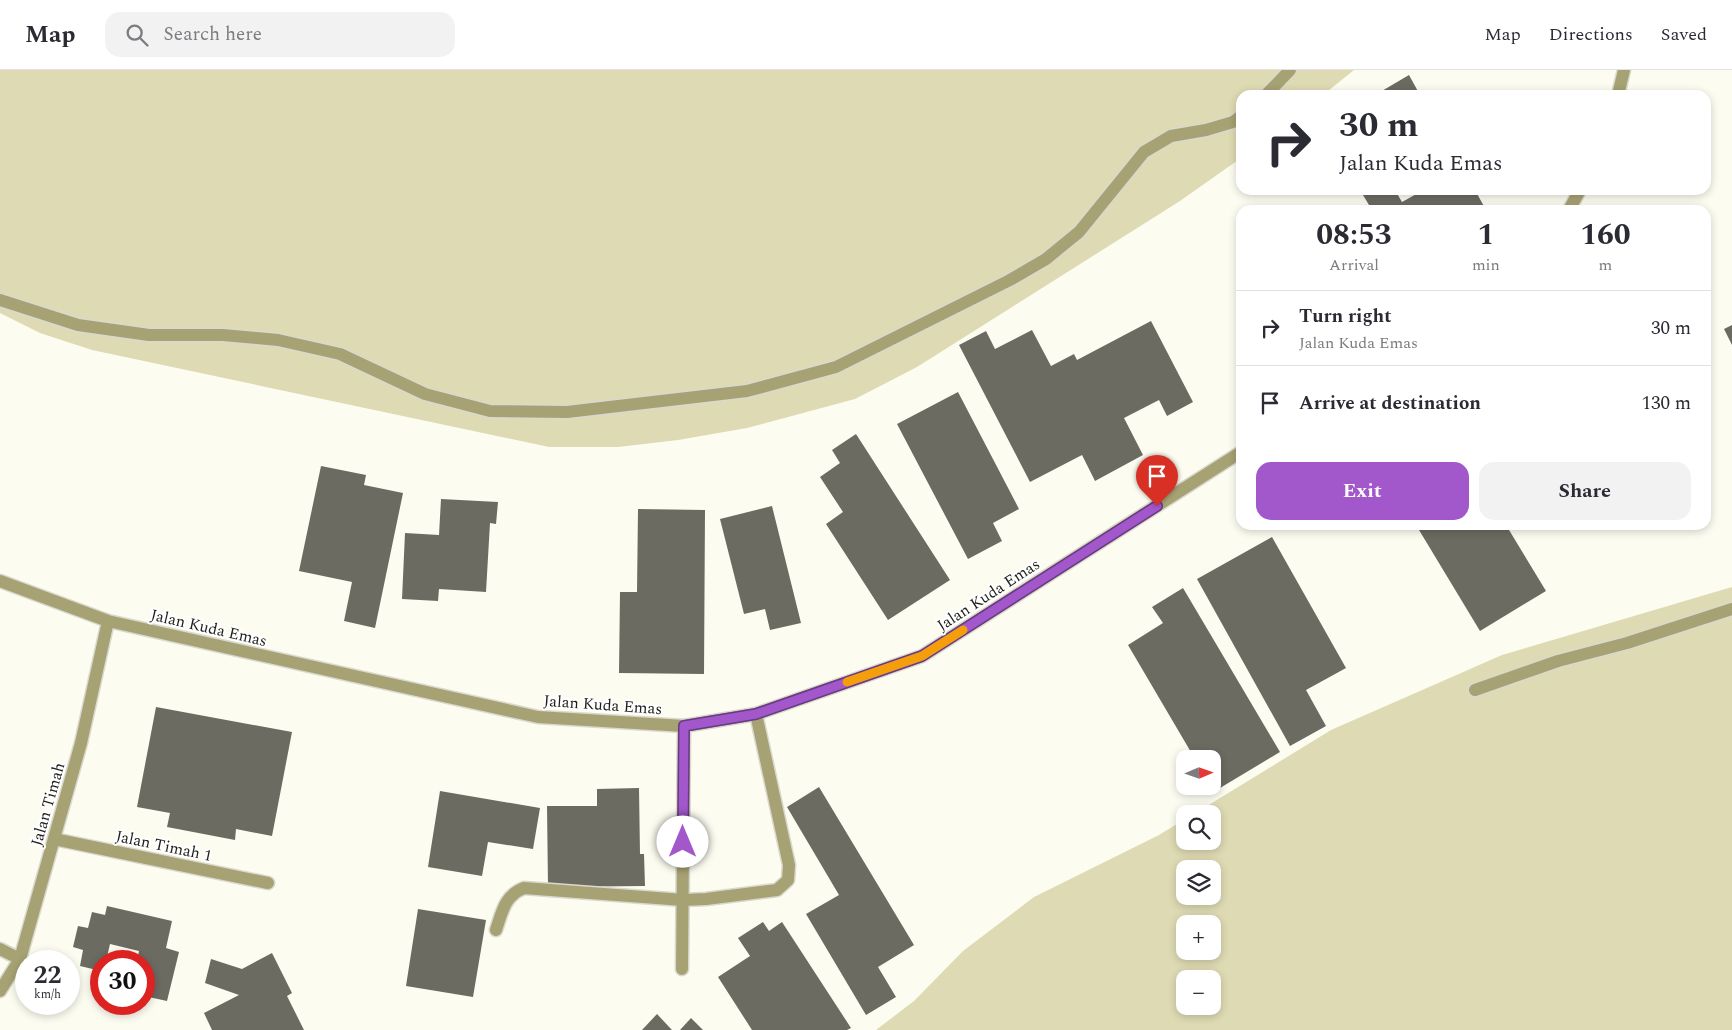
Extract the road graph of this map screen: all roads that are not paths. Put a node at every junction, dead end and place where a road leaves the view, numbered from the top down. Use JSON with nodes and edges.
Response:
{"nodes":[{"id":1,"x":1290,"y":70,"type":"edge"},
{"id":2,"x":1624,"y":70,"type":"edge"},
{"id":3,"x":1271,"y":90,"type":"edge"},
{"id":4,"x":1619,"y":90,"type":"edge"},
{"id":5,"x":1236,"y":120,"type":"edge"},
{"id":6,"x":0,"y":300,"type":"edge"},
{"id":7,"x":1236,"y":455,"type":"edge"},
{"id":8,"x":0,"y":581,"type":"edge"},
{"id":9,"x":1732,"y":609,"type":"edge"},
{"id":10,"x":108,"y":621,"type":"junction"},
{"id":11,"x":1475,"y":690,"type":"dead end"},
{"id":12,"x":756,"y":714,"type":"junction"},
{"id":13,"x":684,"y":726,"type":"junction"},
{"id":14,"x":54,"y":838,"type":"junction"},
{"id":15,"x":268,"y":883,"type":"dead end"},
{"id":16,"x":683,"y":900,"type":"junction"},
{"id":17,"x":496,"y":930,"type":"dead end"},
{"id":18,"x":0,"y":948,"type":"edge"},
{"id":19,"x":23,"y":950,"type":"edge"},
{"id":20,"x":15,"y":956,"type":"edge"},
{"id":21,"x":15,"y":967,"type":"edge"},
{"id":22,"x":682,"y":969,"type":"dead end"},
{"id":23,"x":0,"y":990,"type":"edge"}],
"edges":[{"from":1,"to":3,"type":"street"},
{"from":2,"to":4,"type":"street"},
{"from":5,"to":6,"type":"street"},
{"from":7,"to":12,"type":"street","name":"Jalan Kuda Emas"},
{"from":8,"to":10,"type":"street","name":"Jalan Kuda Emas"},
{"from":9,"to":11,"type":"street"},
{"from":10,"to":13,"type":"street","name":"Jalan Kuda Emas"},
{"from":10,"to":14,"type":"street","name":"Jalan Timah"},
{"from":12,"to":13,"type":"street","name":"Jalan Kuda Emas"},
{"from":12,"to":16,"type":"street"},
{"from":13,"to":16,"type":"street"},
{"from":14,"to":15,"type":"street","name":"Jalan Timah 1"},
{"from":14,"to":19,"type":"street","name":"Jalan Timah"},
{"from":16,"to":17,"type":"street"},
{"from":16,"to":22,"type":"street"},
{"from":18,"to":20,"type":"street"},
{"from":21,"to":23,"type":"street","name":"Jalan Timah"}]}
